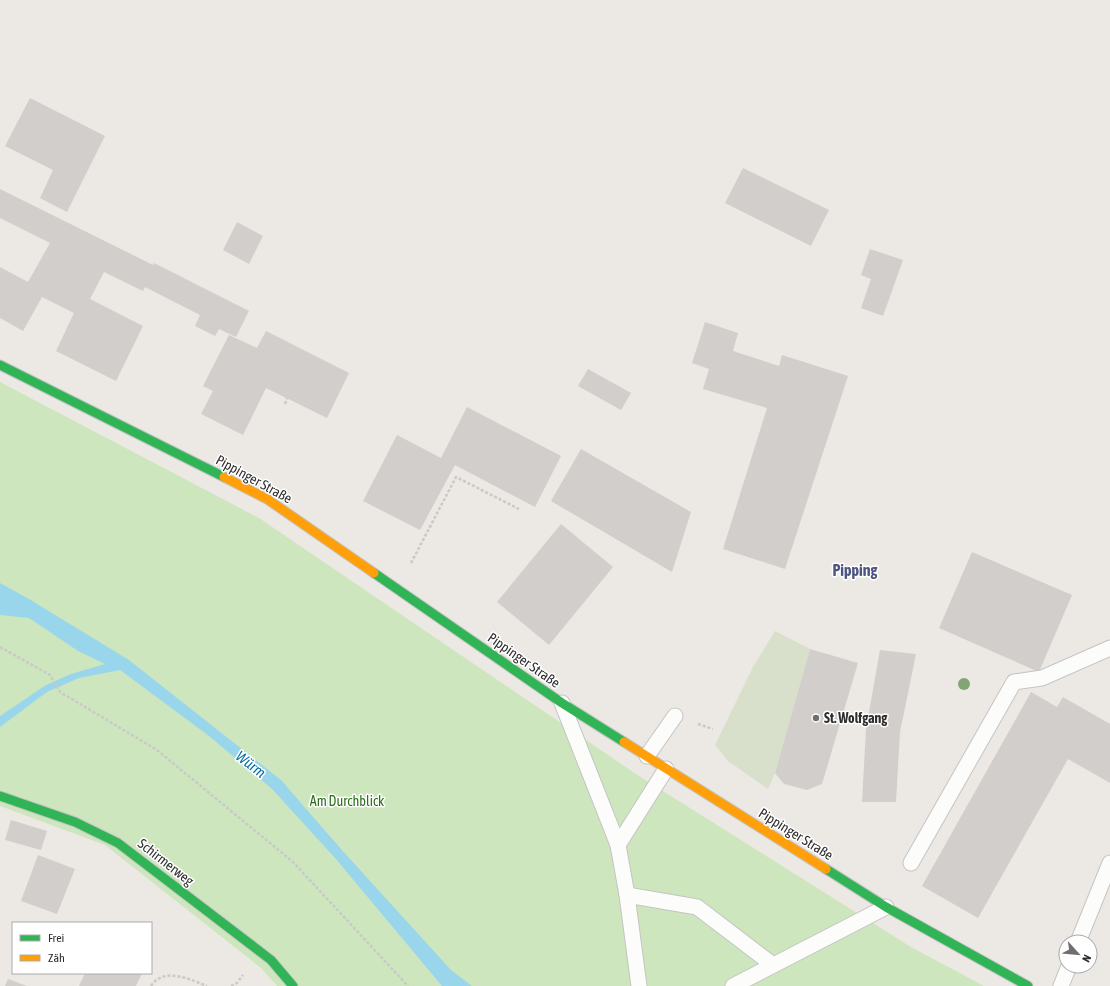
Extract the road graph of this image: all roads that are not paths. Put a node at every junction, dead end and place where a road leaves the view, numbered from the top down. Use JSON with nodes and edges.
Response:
{"nodes":[{"id":1,"x":0,"y":364,"type":"edge"},
{"id":2,"x":1110,"y":648,"type":"edge"},
{"id":3,"x":562,"y":703,"type":"junction"},
{"id":4,"x":675,"y":716,"type":"dead end"},
{"id":5,"x":647,"y":756,"type":"junction"},
{"id":6,"x":666,"y":769,"type":"junction"},
{"id":7,"x":0,"y":796,"type":"edge"},
{"id":8,"x":618,"y":845,"type":"junction"},
{"id":9,"x":911,"y":863,"type":"dead end"},
{"id":10,"x":1110,"y":863,"type":"edge"},
{"id":11,"x":627,"y":895,"type":"junction"},
{"id":12,"x":886,"y":907,"type":"junction"},
{"id":13,"x":1081,"y":934,"type":"edge"},
{"id":14,"x":773,"y":965,"type":"junction"},
{"id":15,"x":1066,"y":974,"type":"edge"},
{"id":16,"x":293,"y":986,"type":"edge"},
{"id":17,"x":640,"y":986,"type":"edge"},
{"id":18,"x":733,"y":986,"type":"edge"},
{"id":19,"x":1028,"y":986,"type":"edge"},
{"id":20,"x":1061,"y":986,"type":"edge"}],
"edges":[{"from":1,"to":3,"type":"main road","name":"Pippinger Straße"},
{"from":2,"to":9,"type":"lane"},
{"from":3,"to":5,"type":"main road","name":"Pippinger Straße"},
{"from":3,"to":8,"type":"lane"},
{"from":4,"to":5,"type":"lane"},
{"from":5,"to":6,"type":"main road","name":"Pippinger Straße"},
{"from":6,"to":8,"type":"lane"},
{"from":6,"to":12,"type":"main road","name":"Pippinger Straße"},
{"from":7,"to":16,"type":"main road","name":"Schirmerweg"},
{"from":8,"to":11,"type":"lane"},
{"from":10,"to":13,"type":"lane"},
{"from":11,"to":14,"type":"lane"},
{"from":11,"to":17,"type":"lane"},
{"from":12,"to":14,"type":"lane"},
{"from":12,"to":19,"type":"main road","name":"Pippinger Straße"},
{"from":14,"to":18,"type":"lane"},
{"from":15,"to":20,"type":"lane"}]}
